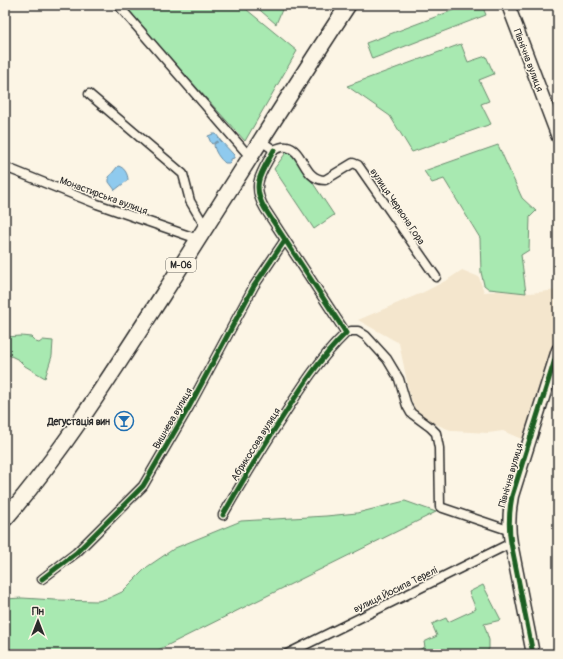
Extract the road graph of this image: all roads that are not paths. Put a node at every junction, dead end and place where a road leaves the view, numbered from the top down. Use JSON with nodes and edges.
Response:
{"nodes":[{"id":1,"x":118,"y":5,"type":"edge"},
{"id":2,"x":348,"y":5,"type":"edge"},
{"id":3,"x":508,"y":5,"type":"edge"},
{"id":4,"x":89,"y":94,"type":"dead end"},
{"id":5,"x":558,"y":137,"type":"edge"},
{"id":6,"x":261,"y":141,"type":"junction"},
{"id":7,"x":274,"y":150,"type":"junction"},
{"id":8,"x":250,"y":157,"type":"junction"},
{"id":9,"x":5,"y":167,"type":"edge"},
{"id":10,"x":202,"y":233,"type":"junction"},
{"id":11,"x":285,"y":240,"type":"junction"},
{"id":12,"x":436,"y":277,"type":"dead end"},
{"id":13,"x":346,"y":333,"type":"junction"},
{"id":14,"x":558,"y":350,"type":"edge"},
{"id":15,"x":223,"y":515,"type":"dead end"},
{"id":16,"x":5,"y":519,"type":"edge"},
{"id":17,"x":508,"y":530,"type":"junction"},
{"id":18,"x":511,"y":543,"type":"junction"},
{"id":19,"x":42,"y":579,"type":"dead end"},
{"id":20,"x":287,"y":654,"type":"edge"},
{"id":21,"x":533,"y":654,"type":"edge"}],
"edges":[{"from":1,"to":8,"type":"street"},
{"from":2,"to":6,"type":"highway","number":"М-06"},
{"from":3,"to":5,"type":"street","name":"Північна вулиця"},
{"from":4,"to":10,"type":"street"},
{"from":6,"to":7,"type":"street"},
{"from":6,"to":8,"type":"highway","number":"М-06"},
{"from":7,"to":11,"type":"street"},
{"from":7,"to":12,"type":"street","name":"вулиця Червона Гора"},
{"from":8,"to":10,"type":"highway","number":"М-06"},
{"from":9,"to":10,"type":"street","name":"Монастирська вулиця"},
{"from":10,"to":16,"type":"highway","number":"М-06"},
{"from":11,"to":13,"type":"street"},
{"from":11,"to":19,"type":"street","name":"Вишнева вулиця"},
{"from":13,"to":15,"type":"street","name":"Абрикосова вулиця"},
{"from":13,"to":17,"type":"street"},
{"from":14,"to":17,"type":"street","name":"Північна вулиця"},
{"from":17,"to":18,"type":"street","name":"Північна вулиця"},
{"from":18,"to":20,"type":"street","name":"вулиця Йосипа Терелі"},
{"from":18,"to":21,"type":"street","name":"Північна вулиця"}]}
